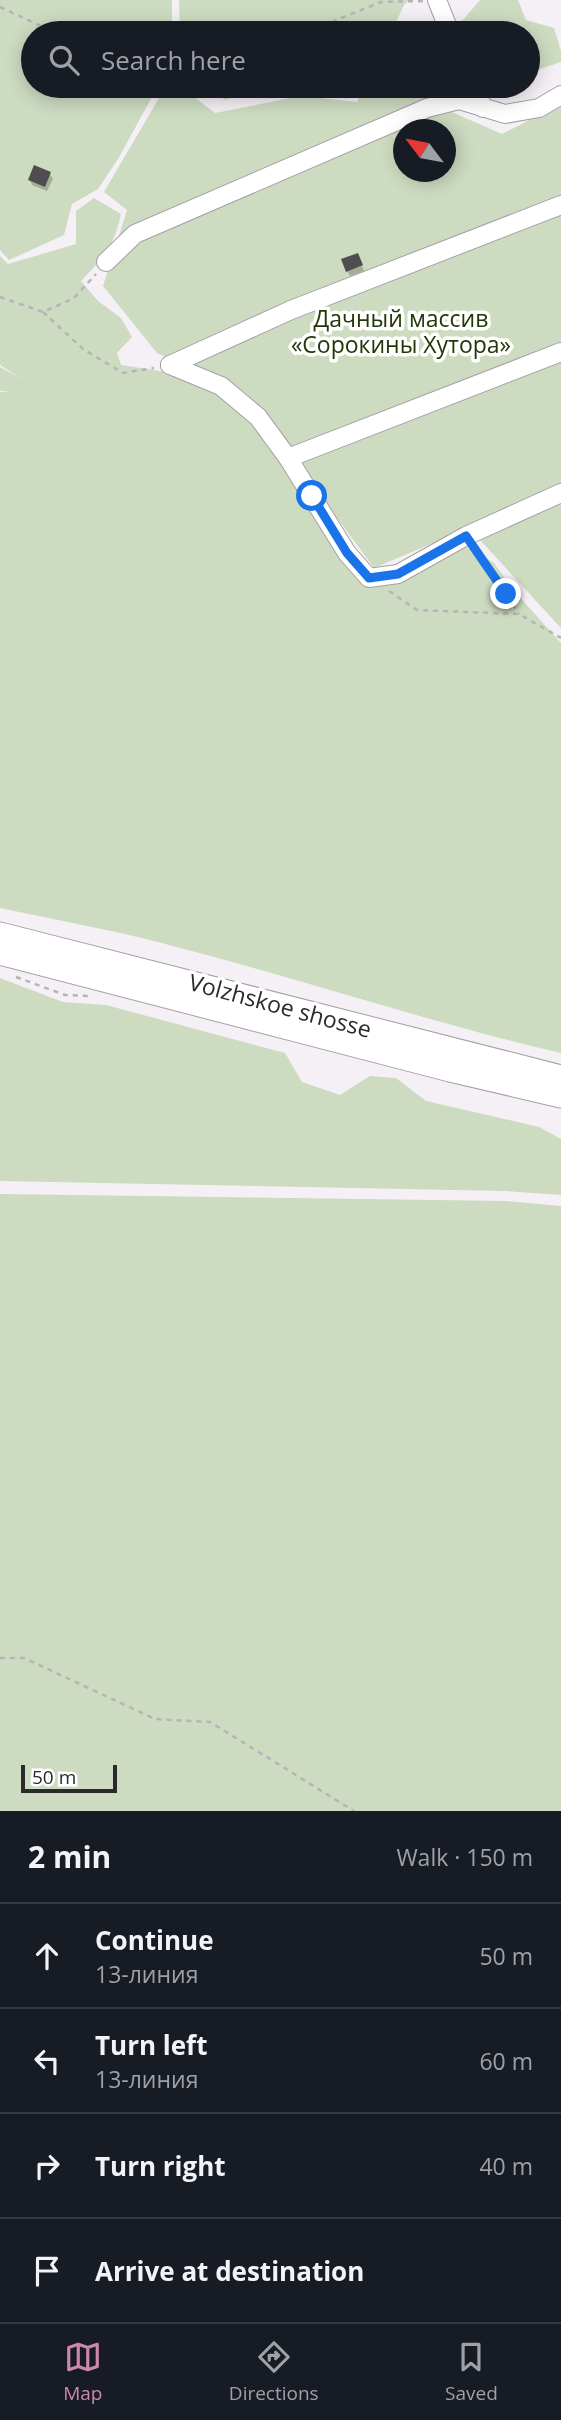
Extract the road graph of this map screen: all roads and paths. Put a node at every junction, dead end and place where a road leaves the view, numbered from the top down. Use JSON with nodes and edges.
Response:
{"nodes":[{"id":1,"x":437,"y":1,"type":"edge"},
{"id":2,"x":0,"y":7,"type":"edge"},
{"id":3,"x":30,"y":21,"type":"edge"},
{"id":4,"x":334,"y":21,"type":"edge"},
{"id":5,"x":445,"y":21,"type":"edge"},
{"id":6,"x":561,"y":95,"type":"edge"},
{"id":7,"x":479,"y":98,"type":"edge"},
{"id":8,"x":483,"y":108,"type":"junction"},
{"id":9,"x":561,"y":205,"type":"edge"},
{"id":10,"x":106,"y":262,"type":"joint"},
{"id":11,"x":0,"y":297,"type":"edge"},
{"id":12,"x":43,"y":312,"type":"junction"},
{"id":13,"x":561,"y":352,"type":"edge"},
{"id":14,"x":170,"y":365,"type":"junction"},
{"id":15,"x":288,"y":458,"type":"junction"},
{"id":16,"x":561,"y":493,"type":"edge"},
{"id":17,"x":466,"y":536,"type":"junction"},
{"id":18,"x":369,"y":578,"type":"junction"},
{"id":19,"x":519,"y":614,"type":"junction"},
{"id":20,"x":561,"y":638,"type":"edge"},
{"id":21,"x":0,"y":934,"type":"edge"},
{"id":22,"x":0,"y":953,"type":"edge"},
{"id":23,"x":561,"y":1077,"type":"edge"},
{"id":24,"x":561,"y":1096,"type":"edge"},
{"id":25,"x":0,"y":1658,"type":"edge"},
{"id":26,"x":354,"y":1811,"type":"edge"}],
"edges":[{"from":1,"to":4,"type":"path"},
{"from":1,"to":5,"type":"lane"},
{"from":2,"to":3,"type":"path"},
{"from":6,"to":8,"type":"lane"},
{"from":7,"to":8,"type":"lane"},
{"from":8,"to":10,"type":"lane"},
{"from":9,"to":14,"type":"lane"},
{"from":10,"to":12,"type":"path"},
{"from":11,"to":12,"type":"path"},
{"from":12,"to":14,"type":"path"},
{"from":13,"to":15,"type":"lane"},
{"from":14,"to":15,"type":"lane"},
{"from":15,"to":18,"type":"lane"},
{"from":16,"to":17,"type":"lane"},
{"from":17,"to":18,"type":"lane"},
{"from":17,"to":19,"type":"path"},
{"from":18,"to":19,"type":"path"},
{"from":19,"to":20,"type":"path"},
{"from":21,"to":23,"type":"main road","name":"Volzhskoe shosse"},
{"from":22,"to":24,"type":"main road","name":"Volzhskoe shosse"},
{"from":25,"to":26,"type":"path"}]}
